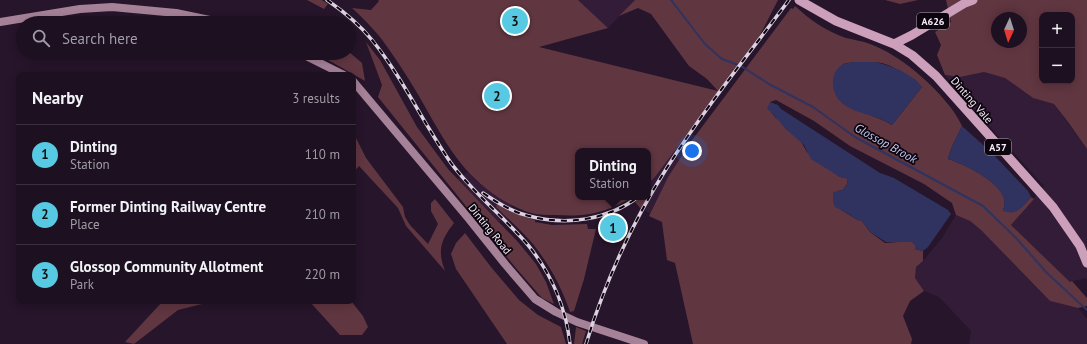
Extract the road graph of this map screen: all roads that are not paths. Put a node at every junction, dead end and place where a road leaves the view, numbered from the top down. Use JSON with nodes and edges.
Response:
{"nodes":[{"id":1,"x":799,"y":0,"type":"edge"},
{"id":2,"x":973,"y":0,"type":"edge"},
{"id":3,"x":37,"y":16,"type":"edge"},
{"id":4,"x":190,"y":16,"type":"edge"},
{"id":5,"x":16,"y":19,"type":"edge"},
{"id":6,"x":0,"y":22,"type":"edge"},
{"id":7,"x":894,"y":44,"type":"junction"},
{"id":8,"x":314,"y":60,"type":"edge"},
{"id":9,"x":338,"y":72,"type":"edge"},
{"id":10,"x":356,"y":85,"type":"edge"},
{"id":11,"x":1087,"y":262,"type":"edge"},
{"id":12,"x":644,"y":344,"type":"edge"}],
"edges":[{"from":1,"to":7,"type":"main road","name":"Dinting Vale","number":"A57"},
{"from":2,"to":7,"type":"main road","number":"A626"},
{"from":3,"to":4,"type":"street"},
{"from":5,"to":6,"type":"street"},
{"from":7,"to":11,"type":"main road","name":"Dinting Vale","number":"A57"},
{"from":8,"to":9,"type":"street"},
{"from":10,"to":12,"type":"street","name":"Dinting Road"}]}
